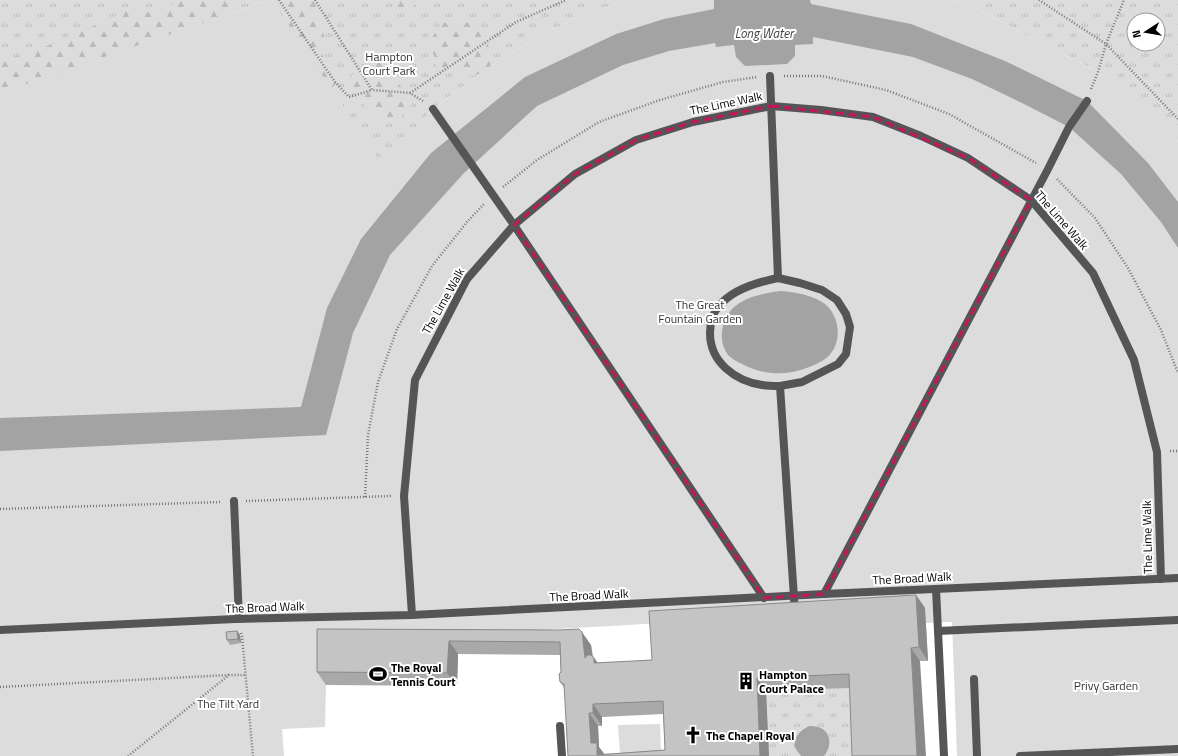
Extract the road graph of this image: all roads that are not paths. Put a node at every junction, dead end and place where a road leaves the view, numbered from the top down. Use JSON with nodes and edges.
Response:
{"nodes":[{"id":1,"x":770,"y":76,"type":"road end"},
{"id":2,"x":1087,"y":101,"type":"road end"},
{"id":3,"x":771,"y":106,"type":"junction"},
{"id":4,"x":433,"y":109,"type":"road end"},
{"id":5,"x":1031,"y":200,"type":"junction"},
{"id":6,"x":514,"y":225,"type":"junction"},
{"id":7,"x":778,"y":278,"type":"junction"},
{"id":8,"x":780,"y":386,"type":"junction"},
{"id":9,"x":234,"y":501,"type":"road end"},
{"id":10,"x":1178,"y":578,"type":"edge"},
{"id":11,"x":1161,"y":579,"type":"junction"},
{"id":12,"x":936,"y":589,"type":"junction"},
{"id":13,"x":824,"y":594,"type":"junction"},
{"id":14,"x":795,"y":596,"type":"junction"},
{"id":15,"x":764,"y":598,"type":"junction"},
{"id":16,"x":412,"y":615,"type":"junction"},
{"id":17,"x":796,"y":616,"type":"edge"},
{"id":18,"x":240,"y":619,"type":"junction"},
{"id":19,"x":1178,"y":620,"type":"edge"},
{"id":20,"x":0,"y":630,"type":"edge"},
{"id":21,"x":938,"y":631,"type":"junction"},
{"id":22,"x":974,"y":679,"type":"dead end"},
{"id":23,"x":560,"y":726,"type":"dead end"},
{"id":24,"x":1178,"y":749,"type":"edge"},
{"id":25,"x":562,"y":756,"type":"edge"},
{"id":26,"x":944,"y":756,"type":"edge"},
{"id":27,"x":977,"y":756,"type":"edge"},
{"id":28,"x":1020,"y":756,"type":"edge"}],
"edges":[{"from":1,"to":3,"type":"street"},
{"from":2,"to":5,"type":"street"},
{"from":3,"to":5,"type":"street","name":"The Lime Walk"},
{"from":3,"to":6,"type":"street","name":"The Lime Walk"},
{"from":3,"to":7,"type":"street"},
{"from":4,"to":6,"type":"street"},
{"from":5,"to":11,"type":"street","name":"The Lime Walk"},
{"from":5,"to":13,"type":"street"},
{"from":6,"to":15,"type":"street"},
{"from":6,"to":16,"type":"street","name":"The Lime Walk"},
{"from":7,"to":8,"type":"street"},
{"from":7,"to":8,"type":"street"},
{"from":8,"to":14,"type":"street"},
{"from":9,"to":18,"type":"street"},
{"from":10,"to":11,"type":"street","name":"The Broad Walk"},
{"from":11,"to":12,"type":"street","name":"The Broad Walk"},
{"from":12,"to":13,"type":"street","name":"The Broad Walk"},
{"from":12,"to":21,"type":"street"},
{"from":13,"to":14,"type":"street","name":"The Broad Walk"},
{"from":14,"to":15,"type":"street","name":"The Broad Walk"},
{"from":14,"to":17,"type":"street"},
{"from":15,"to":16,"type":"street","name":"The Broad Walk"},
{"from":16,"to":18,"type":"street","name":"The Broad Walk"},
{"from":18,"to":20,"type":"street","name":"The Broad Walk"},
{"from":19,"to":21,"type":"street"},
{"from":21,"to":26,"type":"street"},
{"from":22,"to":27,"type":"street"},
{"from":23,"to":25,"type":"street"},
{"from":24,"to":28,"type":"street"}]}
